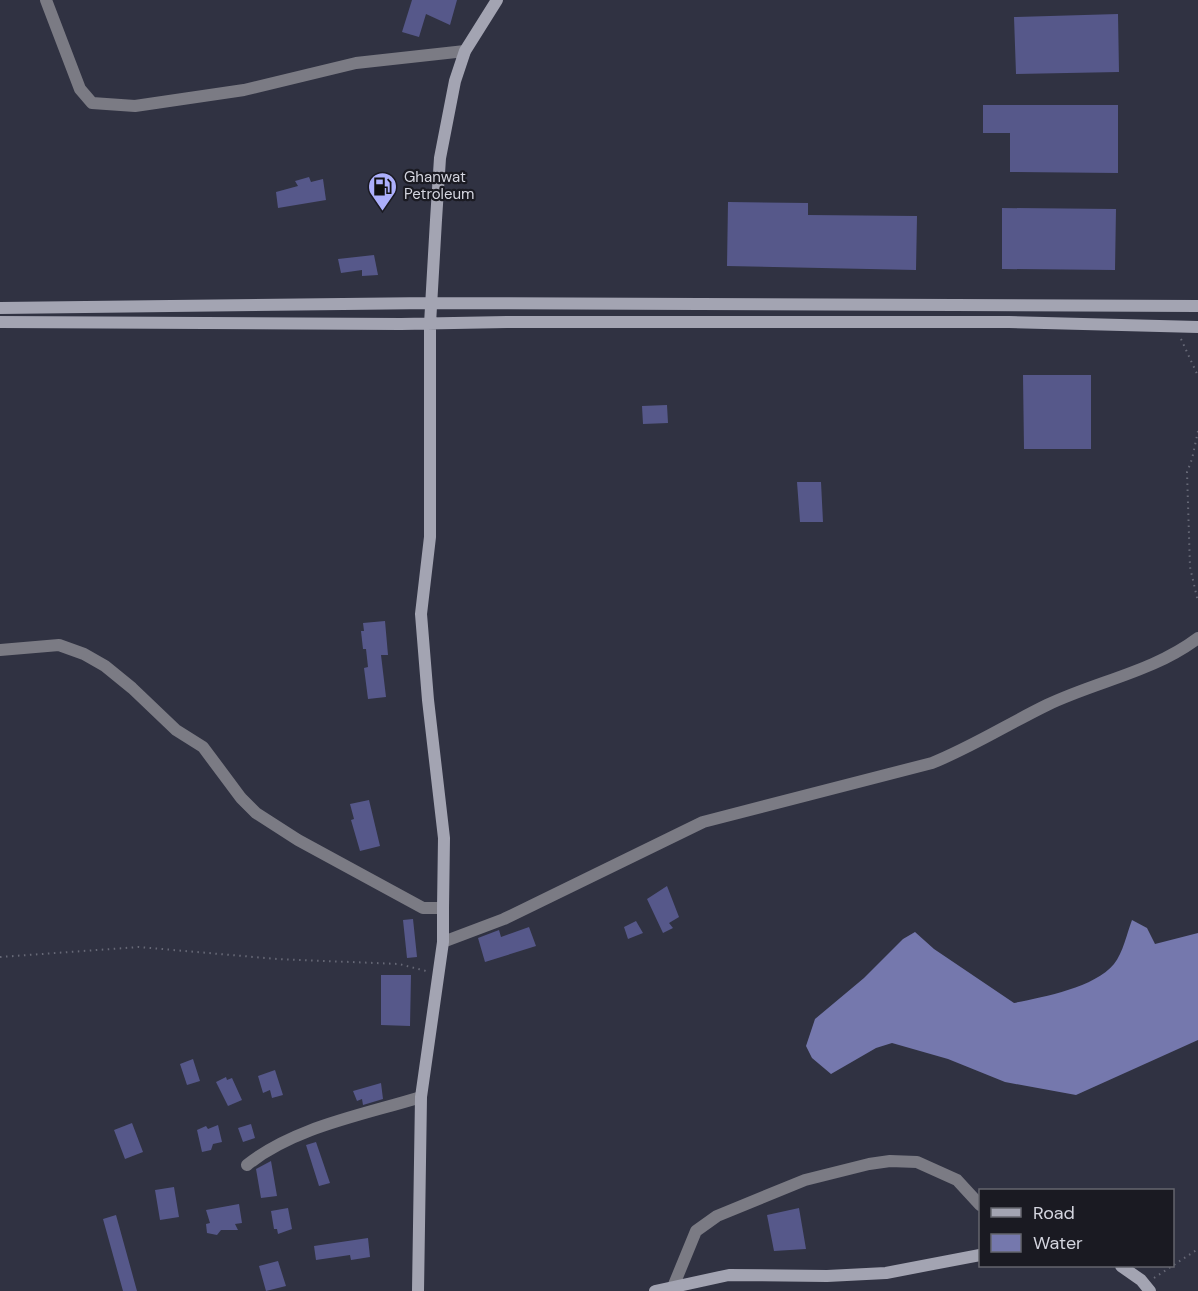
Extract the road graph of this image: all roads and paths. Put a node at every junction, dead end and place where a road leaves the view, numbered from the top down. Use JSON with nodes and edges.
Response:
{"nodes":[{"id":1,"x":46,"y":0,"type":"edge"},
{"id":2,"x":497,"y":0,"type":"edge"},
{"id":3,"x":465,"y":51,"type":"junction"},
{"id":4,"x":432,"y":303,"type":"junction"},
{"id":5,"x":1198,"y":306,"type":"edge"},
{"id":6,"x":0,"y":308,"type":"edge"},
{"id":7,"x":0,"y":322,"type":"edge"},
{"id":8,"x":430,"y":324,"type":"junction"},
{"id":9,"x":1180,"y":327,"type":"junction"},
{"id":10,"x":1198,"y":327,"type":"edge"},
{"id":11,"x":1198,"y":376,"type":"edge"},
{"id":12,"x":1198,"y":431,"type":"edge"},
{"id":13,"x":1198,"y":602,"type":"edge"},
{"id":14,"x":1198,"y":638,"type":"edge"},
{"id":15,"x":0,"y":650,"type":"edge"},
{"id":16,"x":443,"y":908,"type":"junction"},
{"id":17,"x":442,"y":942,"type":"junction"},
{"id":18,"x":0,"y":957,"type":"edge"},
{"id":19,"x":438,"y":972,"type":"junction"},
{"id":20,"x":421,"y":1097,"type":"junction"},
{"id":21,"x":247,"y":1165,"type":"dead end"},
{"id":22,"x":979,"y":1203,"type":"edge"},
{"id":23,"x":1198,"y":1250,"type":"edge"},
{"id":24,"x":979,"y":1255,"type":"edge"},
{"id":25,"x":1122,"y":1267,"type":"edge"},
{"id":26,"x":673,"y":1287,"type":"junction"},
{"id":27,"x":1147,"y":1288,"type":"edge"},
{"id":28,"x":418,"y":1291,"type":"edge"},
{"id":29,"x":655,"y":1291,"type":"edge"}],
"edges":[{"from":1,"to":3,"type":"street"},
{"from":2,"to":3,"type":"street"},
{"from":3,"to":4,"type":"street"},
{"from":4,"to":5,"type":"street"},
{"from":4,"to":6,"type":"street"},
{"from":4,"to":8,"type":"street"},
{"from":7,"to":8,"type":"street"},
{"from":8,"to":9,"type":"street"},
{"from":8,"to":16,"type":"street"},
{"from":9,"to":10,"type":"street"},
{"from":9,"to":11,"type":"path"},
{"from":12,"to":13,"type":"path"},
{"from":14,"to":17,"type":"street"},
{"from":15,"to":16,"type":"street"},
{"from":16,"to":17,"type":"street"},
{"from":17,"to":19,"type":"street"},
{"from":18,"to":19,"type":"path"},
{"from":19,"to":20,"type":"street"},
{"from":20,"to":21,"type":"street"},
{"from":20,"to":28,"type":"street"},
{"from":22,"to":26,"type":"street"},
{"from":23,"to":27,"type":"path"},
{"from":24,"to":26,"type":"street"},
{"from":25,"to":27,"type":"street"},
{"from":26,"to":29,"type":"street"}]}
